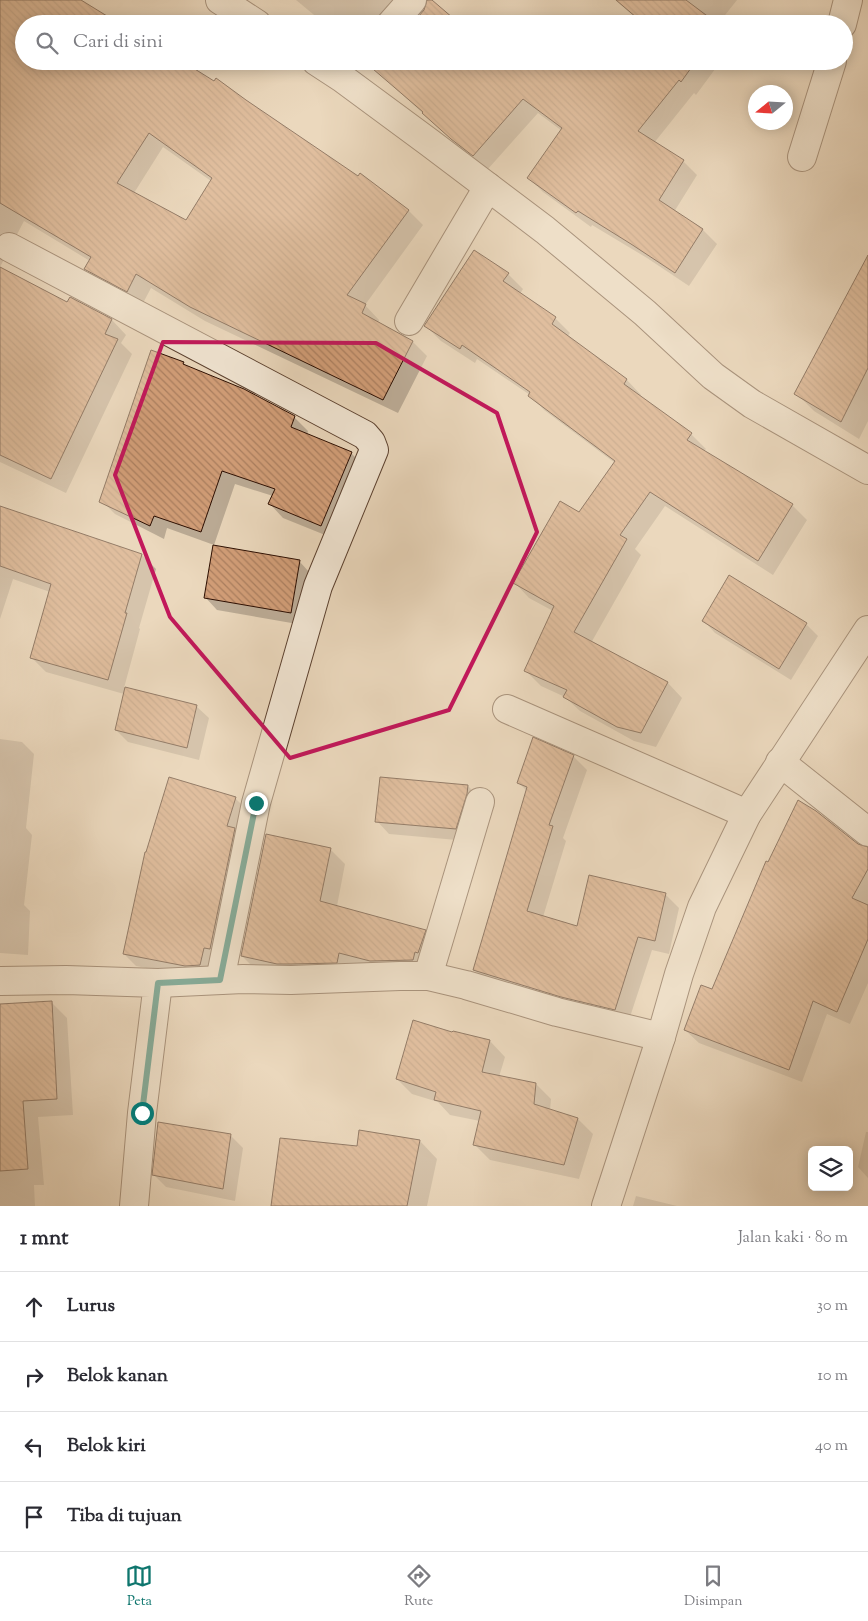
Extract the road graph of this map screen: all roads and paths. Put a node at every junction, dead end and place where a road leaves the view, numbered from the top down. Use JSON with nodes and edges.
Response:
{"nodes":[{"id":1,"x":220,"y":0,"type":"edge"},
{"id":2,"x":412,"y":0,"type":"edge"},
{"id":3,"x":848,"y":0,"type":"edge"},
{"id":4,"x":243,"y":15,"type":"edge"},
{"id":5,"x":399,"y":15,"type":"edge"},
{"id":6,"x":844,"y":15,"type":"edge"},
{"id":7,"x":350,"y":70,"type":"edge"},
{"id":8,"x":829,"y":70,"type":"edge"},
{"id":9,"x":802,"y":157,"type":"dead end"},
{"id":10,"x":488,"y":187,"type":"junction"},
{"id":11,"x":9,"y":247,"type":"dead end"},
{"id":12,"x":409,"y":321,"type":"dead end"},
{"id":13,"x":868,"y":470,"type":"edge"},
{"id":14,"x":868,"y":630,"type":"edge"},
{"id":15,"x":507,"y":709,"type":"dead end"},
{"id":16,"x":780,"y":762,"type":"junction"},
{"id":17,"x":480,"y":802,"type":"dead end"},
{"id":18,"x":747,"y":814,"type":"junction"},
{"id":19,"x":868,"y":832,"type":"edge"},
{"id":20,"x":428,"y":976,"type":"junction"},
{"id":21,"x":220,"y":980,"type":"junction"},
{"id":22,"x":0,"y":981,"type":"edge"},
{"id":23,"x":158,"y":983,"type":"junction"},
{"id":24,"x":661,"y":1037,"type":"junction"},
{"id":25,"x":134,"y":1206,"type":"edge"},
{"id":26,"x":606,"y":1206,"type":"edge"}],
"edges":[{"from":1,"to":4,"type":"street"},
{"from":2,"to":5,"type":"street"},
{"from":3,"to":6,"type":"street"},
{"from":7,"to":10,"type":"street"},
{"from":8,"to":9,"type":"street"},
{"from":10,"to":12,"type":"street"},
{"from":10,"to":13,"type":"street"},
{"from":11,"to":21,"type":"street"},
{"from":14,"to":16,"type":"street"},
{"from":15,"to":18,"type":"street"},
{"from":16,"to":18,"type":"street"},
{"from":16,"to":19,"type":"street"},
{"from":17,"to":20,"type":"street"},
{"from":18,"to":24,"type":"street"},
{"from":20,"to":21,"type":"street"},
{"from":20,"to":24,"type":"street"},
{"from":21,"to":23,"type":"street"},
{"from":22,"to":23,"type":"street"},
{"from":23,"to":25,"type":"street"},
{"from":24,"to":26,"type":"street"}]}
